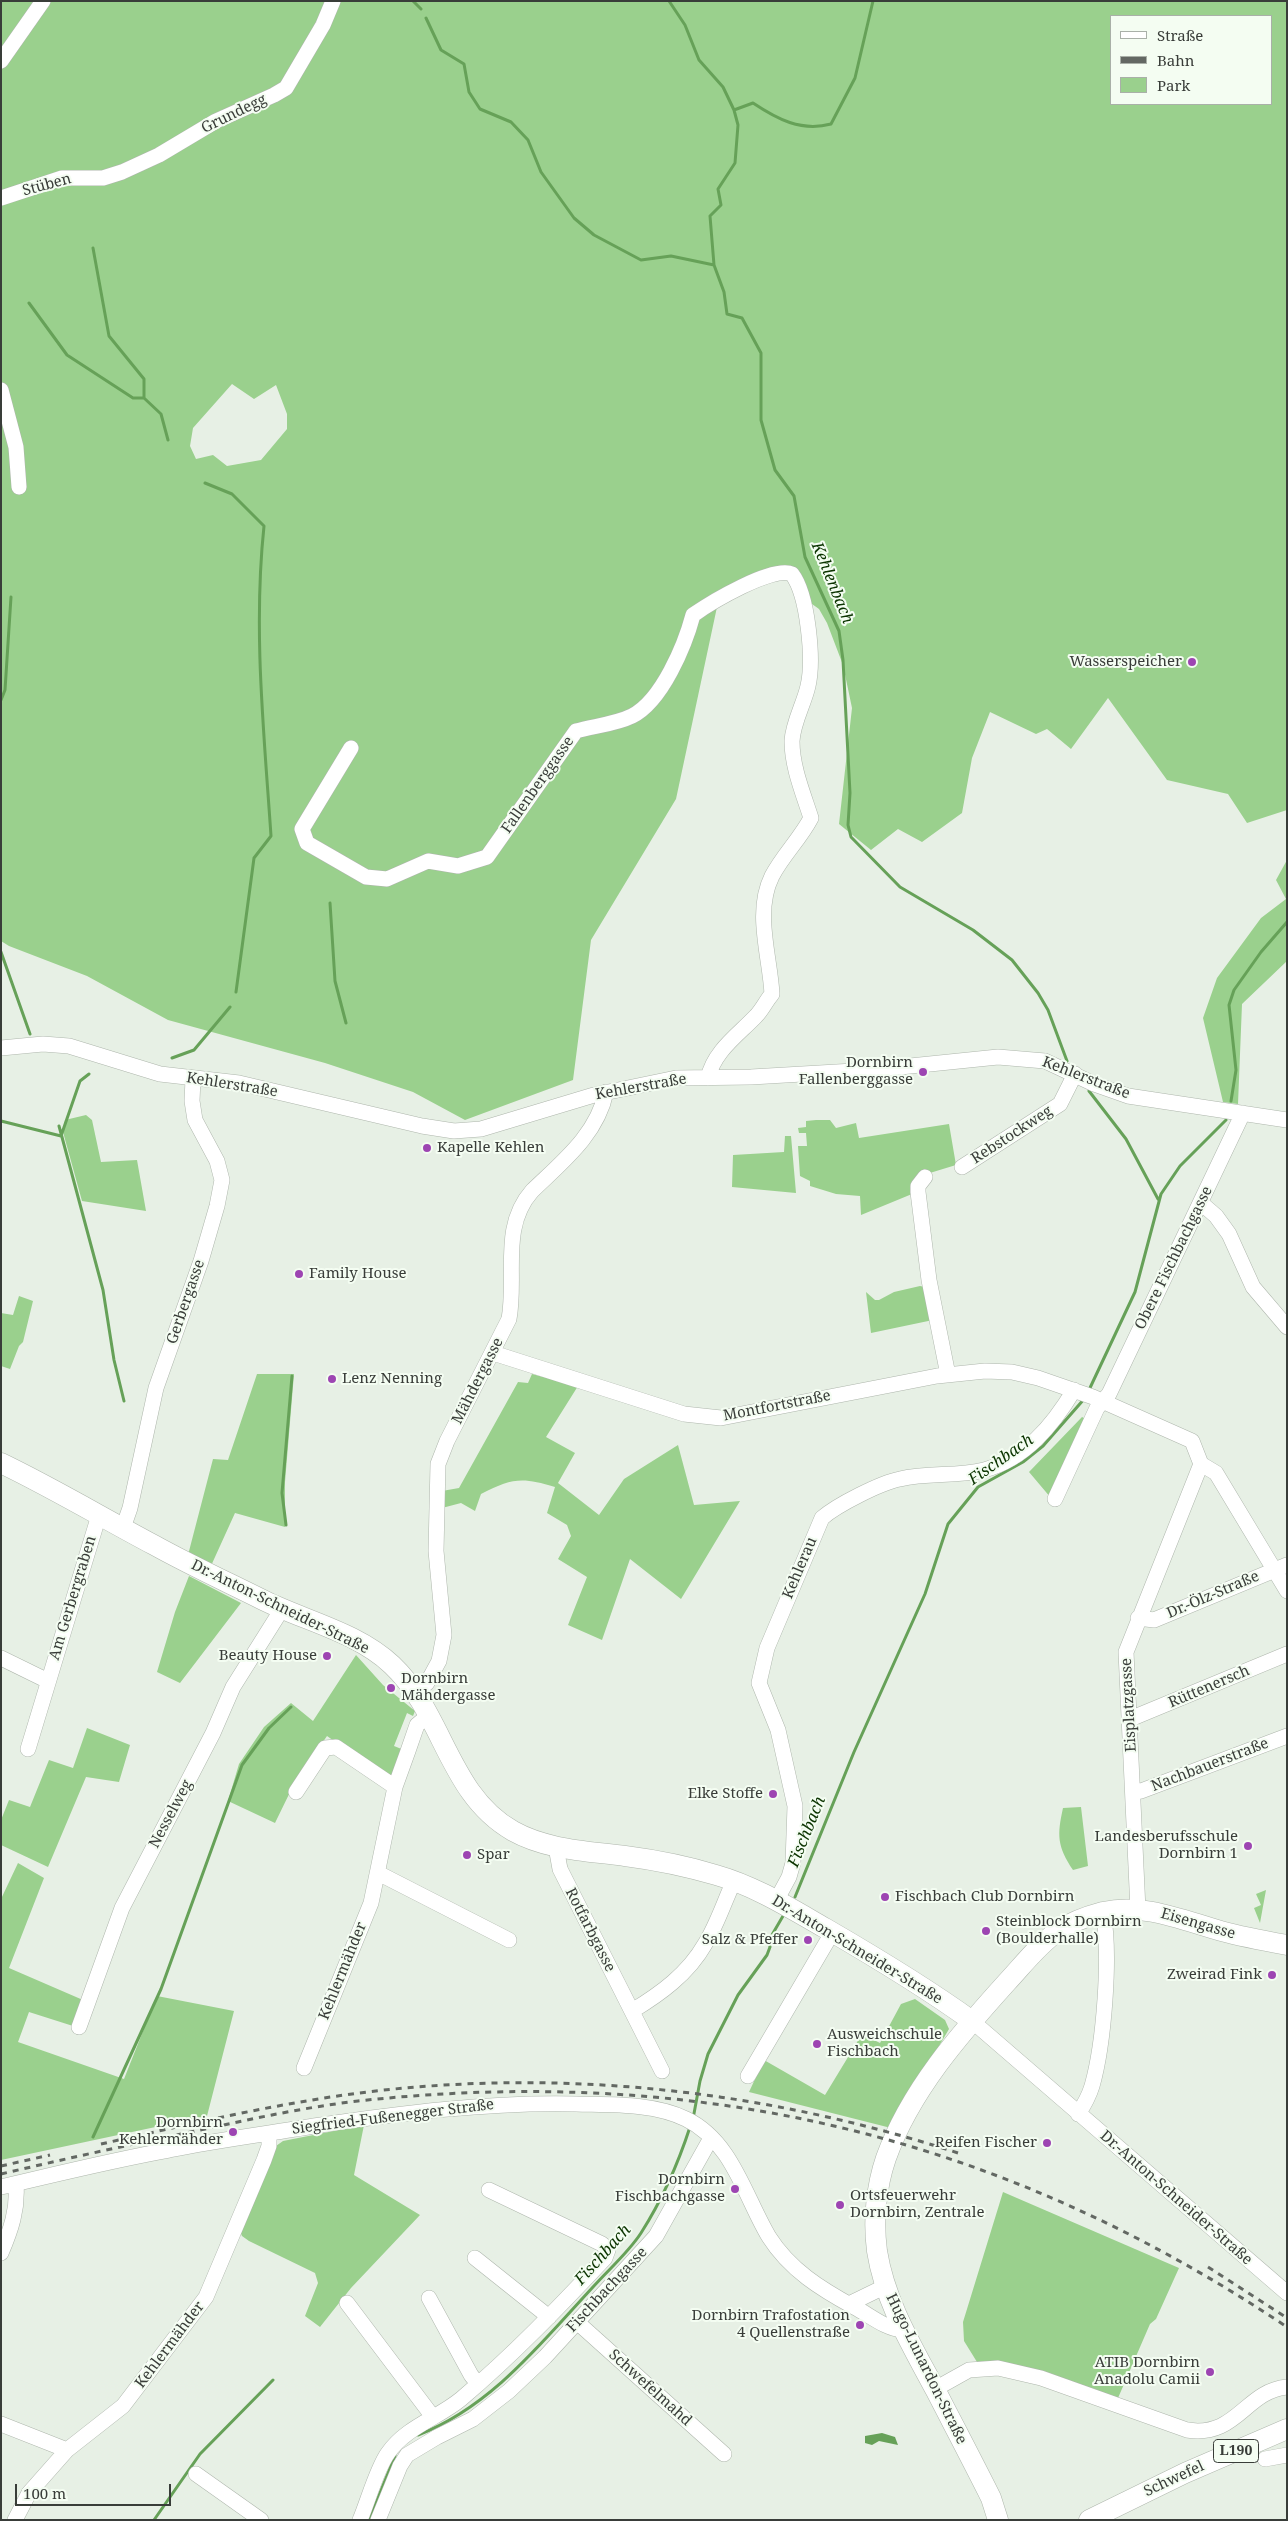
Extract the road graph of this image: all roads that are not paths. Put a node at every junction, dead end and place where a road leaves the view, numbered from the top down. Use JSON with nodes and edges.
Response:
{"nodes":[{"id":1,"x":43,"y":1,"type":"edge"},
{"id":2,"x":332,"y":1,"type":"edge"},
{"id":3,"x":1,"y":62,"type":"edge"},
{"id":4,"x":93,"y":178,"type":"joint"},
{"id":5,"x":1,"y":198,"type":"edge"},
{"id":6,"x":1,"y":390,"type":"edge"},
{"id":7,"x":19,"y":487,"type":"dead end"},
{"id":8,"x":351,"y":748,"type":"dead end"},
{"id":9,"x":1,"y":1048,"type":"edge"},
{"id":10,"x":1075,"y":1074,"type":"junction"},
{"id":11,"x":708,"y":1078,"type":"junction"},
{"id":12,"x":193,"y":1079,"type":"junction"},
{"id":13,"x":606,"y":1092,"type":"junction"},
{"id":14,"x":1243,"y":1113,"type":"junction"},
{"id":15,"x":1287,"y":1120,"type":"edge"},
{"id":16,"x":962,"y":1167,"type":"dead end"},
{"id":17,"x":925,"y":1177,"type":"dead end"},
{"id":18,"x":1201,"y":1203,"type":"junction"},
{"id":19,"x":1285,"y":1323,"type":"edge"},
{"id":20,"x":493,"y":1353,"type":"junction"},
{"id":21,"x":948,"y":1375,"type":"junction"},
{"id":22,"x":1076,"y":1391,"type":"junction"},
{"id":23,"x":1098,"y":1399,"type":"junction"},
{"id":24,"x":1200,"y":1459,"type":"junction"},
{"id":25,"x":1,"y":1463,"type":"edge"},
{"id":26,"x":1055,"y":1499,"type":"dead end"},
{"id":27,"x":99,"y":1515,"type":"junction"},
{"id":28,"x":123,"y":1528,"type":"junction"},
{"id":29,"x":1280,"y":1567,"type":"edge"},
{"id":30,"x":1287,"y":1591,"type":"edge"},
{"id":31,"x":282,"y":1609,"type":"junction"},
{"id":32,"x":1138,"y":1618,"type":"junction"},
{"id":33,"x":1287,"y":1654,"type":"edge"},
{"id":34,"x":1,"y":1658,"type":"edge"},
{"id":35,"x":48,"y":1681,"type":"junction"},
{"id":36,"x":416,"y":1692,"type":"junction"},
{"id":37,"x":429,"y":1715,"type":"junction"},
{"id":38,"x":1130,"y":1719,"type":"junction"},
{"id":39,"x":1287,"y":1736,"type":"edge"},
{"id":40,"x":28,"y":1749,"type":"dead end"},
{"id":41,"x":395,"y":1787,"type":"junction"},
{"id":42,"x":296,"y":1792,"type":"dead end"},
{"id":43,"x":1134,"y":1792,"type":"junction"},
{"id":44,"x":556,"y":1847,"type":"junction"},
{"id":45,"x":378,"y":1873,"type":"junction"},
{"id":46,"x":734,"y":1881,"type":"junction"},
{"id":47,"x":776,"y":1901,"type":"junction"},
{"id":48,"x":1138,"y":1910,"type":"junction"},
{"id":49,"x":1103,"y":1912,"type":"junction"},
{"id":50,"x":832,"y":1933,"type":"junction"},
{"id":51,"x":508,"y":1940,"type":"dead end"},
{"id":52,"x":1287,"y":1945,"type":"edge"},
{"id":53,"x":632,"y":2011,"type":"junction"},
{"id":54,"x":972,"y":2022,"type":"junction"},
{"id":55,"x":79,"y":2027,"type":"dead end"},
{"id":56,"x":304,"y":2068,"type":"dead end"},
{"id":57,"x":662,"y":2070,"type":"dead end"},
{"id":58,"x":748,"y":2076,"type":"dead end"},
{"id":59,"x":1078,"y":2114,"type":"junction"},
{"id":60,"x":269,"y":2133,"type":"junction"},
{"id":61,"x":711,"y":2138,"type":"junction"},
{"id":62,"x":8,"y":2185,"type":"edge"},
{"id":63,"x":489,"y":2190,"type":"dead end"},
{"id":64,"x":1,"y":2253,"type":"edge"},
{"id":65,"x":475,"y":2258,"type":"dead end"},
{"id":66,"x":886,"y":2286,"type":"junction"},
{"id":67,"x":1287,"y":2293,"type":"edge"},
{"id":68,"x":430,"y":2298,"type":"dead end"},
{"id":69,"x":347,"y":2303,"type":"dead end"},
{"id":70,"x":849,"y":2304,"type":"junction"},
{"id":71,"x":894,"y":2307,"type":"junction"},
{"id":72,"x":871,"y":2316,"type":"junction"},
{"id":73,"x":549,"y":2317,"type":"junction"},
{"id":74,"x":577,"y":2322,"type":"junction"},
{"id":75,"x":904,"y":2330,"type":"junction"},
{"id":76,"x":478,"y":2384,"type":"junction"},
{"id":77,"x":1287,"y":2387,"type":"edge"},
{"id":78,"x":935,"y":2389,"type":"junction"},
{"id":79,"x":467,"y":2410,"type":"junction"},
{"id":80,"x":433,"y":2417,"type":"junction"},
{"id":81,"x":1,"y":2424,"type":"edge"},
{"id":82,"x":1287,"y":2429,"type":"edge"},
{"id":83,"x":67,"y":2450,"type":"junction"},
{"id":84,"x":724,"y":2454,"type":"dead end"},
{"id":85,"x":1287,"y":2455,"type":"edge"},
{"id":86,"x":1265,"y":2459,"type":"dead end"},
{"id":87,"x":196,"y":2474,"type":"dead end"},
{"id":88,"x":991,"y":2498,"type":"junction"},
{"id":89,"x":15,"y":2520,"type":"edge"},
{"id":90,"x":261,"y":2520,"type":"edge"},
{"id":91,"x":360,"y":2520,"type":"edge"},
{"id":92,"x":378,"y":2520,"type":"edge"},
{"id":93,"x":998,"y":2520,"type":"edge"},
{"id":94,"x":1009,"y":2520,"type":"edge"},
{"id":95,"x":1089,"y":2520,"type":"edge"}],
"edges":[{"from":1,"to":3,"type":"street"},
{"from":2,"to":4,"type":"street","name":"Grundegg"},
{"from":4,"to":5,"type":"street","name":"Stüben"},
{"from":6,"to":7,"type":"street"},
{"from":8,"to":11,"type":"street","name":"Fallenberggasse"},
{"from":9,"to":12,"type":"street","name":"Kehlerstraße"},
{"from":10,"to":11,"type":"street","name":"Kehlerstraße"},
{"from":10,"to":14,"type":"street","name":"Kehlerstraße"},
{"from":10,"to":16,"type":"street","name":"Rebstockweg"},
{"from":11,"to":13,"type":"street","name":"Kehlerstraße"},
{"from":12,"to":13,"type":"street","name":"Kehlerstraße"},
{"from":12,"to":28,"type":"street","name":"Gerbergasse"},
{"from":13,"to":20,"type":"street","name":"Mähdergasse"},
{"from":14,"to":15,"type":"street","name":"Kehlerstraße"},
{"from":14,"to":18,"type":"street","name":"Obere Fischbachgasse"},
{"from":17,"to":21,"type":"street"},
{"from":18,"to":19,"type":"street"},
{"from":18,"to":23,"type":"street","name":"Obere Fischbachgasse"},
{"from":20,"to":21,"type":"street","name":"Montfortstraße"},
{"from":20,"to":36,"type":"street","name":"Mähdergasse"},
{"from":21,"to":22,"type":"street","name":"Montfortstraße"},
{"from":22,"to":23,"type":"street","name":"Montfortstraße"},
{"from":22,"to":47,"type":"street","name":"Kehlerau"},
{"from":23,"to":24,"type":"street"},
{"from":23,"to":26,"type":"street","name":"Obere Fischbachgasse"},
{"from":24,"to":29,"type":"street"},
{"from":24,"to":32,"type":"street","name":"Eisplatzgasse"},
{"from":25,"to":27,"type":"main road","name":"Dr.-Anton-Schneider-Straße"},
{"from":27,"to":28,"type":"main road","name":"Dr.-Anton-Schneider-Straße"},
{"from":27,"to":35,"type":"street","name":"Am Gerbergraben"},
{"from":28,"to":31,"type":"main road","name":"Dr.-Anton-Schneider-Straße"},
{"from":29,"to":30,"type":"street"},
{"from":29,"to":32,"type":"street","name":"Dr.-Ölz-Straße"},
{"from":31,"to":36,"type":"main road","name":"Dr.-Anton-Schneider-Straße"},
{"from":31,"to":55,"type":"street","name":"Nesselweg"},
{"from":32,"to":38,"type":"street","name":"Eisplatzgasse"},
{"from":33,"to":38,"type":"street","name":"Rüttenersch"},
{"from":34,"to":35,"type":"street","name":"Am Gerbergraben"},
{"from":35,"to":40,"type":"street","name":"Am Gerbergraben"},
{"from":36,"to":37,"type":"main road","name":"Dr.-Anton-Schneider-Straße"},
{"from":37,"to":41,"type":"street","name":"Kehlermähder"},
{"from":37,"to":44,"type":"main road","name":"Dr.-Anton-Schneider-Straße"},
{"from":38,"to":43,"type":"street","name":"Eisplatzgasse"},
{"from":39,"to":43,"type":"street","name":"Nachbauerstraße"},
{"from":41,"to":42,"type":"street"},
{"from":41,"to":45,"type":"street","name":"Kehlermähder"},
{"from":43,"to":48,"type":"street","name":"Eisplatzgasse"},
{"from":44,"to":46,"type":"main road","name":"Dr.-Anton-Schneider-Straße"},
{"from":44,"to":53,"type":"street","name":"Rotfarbgasse"},
{"from":45,"to":51,"type":"street"},
{"from":45,"to":56,"type":"street","name":"Kehlermähder"},
{"from":46,"to":47,"type":"main road","name":"Dr.-Anton-Schneider-Straße"},
{"from":46,"to":53,"type":"street"},
{"from":47,"to":50,"type":"main road","name":"Dr.-Anton-Schneider-Straße"},
{"from":48,"to":49,"type":"main road","name":"Eisengasse"},
{"from":48,"to":52,"type":"main road","name":"Eisengasse"},
{"from":49,"to":54,"type":"main road","name":"Eisengasse"},
{"from":49,"to":59,"type":"street"},
{"from":50,"to":54,"type":"main road","name":"Dr.-Anton-Schneider-Straße"},
{"from":50,"to":58,"type":"street"},
{"from":53,"to":57,"type":"street","name":"Rotfarbgasse"},
{"from":54,"to":59,"type":"street","name":"Dr.-Anton-Schneider-Straße"},
{"from":54,"to":66,"type":"main road","name":"Hugo-Lunardon-Straße"},
{"from":59,"to":67,"type":"street","name":"Dr.-Anton-Schneider-Straße"},
{"from":60,"to":61,"type":"street","name":"Siegfried-Fußenegger Straße"},
{"from":60,"to":62,"type":"street","name":"Siegfried-Fußenegger Straße"},
{"from":60,"to":83,"type":"street","name":"Kehlermähder"},
{"from":61,"to":70,"type":"street","name":"Siegfried-Fußenegger Straße"},
{"from":61,"to":74,"type":"street","name":"Fischbachgasse"},
{"from":62,"to":64,"type":"street"},
{"from":63,"to":73,"type":"street","name":"Fischbachgasse"},
{"from":65,"to":73,"type":"street","name":"Fischbachgasse"},
{"from":66,"to":70,"type":"street"},
{"from":66,"to":71,"type":"main road","name":"Hugo-Lunardon-Straße"},
{"from":68,"to":76,"type":"street"},
{"from":69,"to":80,"type":"street"},
{"from":70,"to":72,"type":"street","name":"Siegfried-Fußenegger Straße"},
{"from":71,"to":72,"type":"street"},
{"from":71,"to":75,"type":"main road","name":"Hugo-Lunardon-Straße"},
{"from":72,"to":75,"type":"street","name":"Siegfried-Fußenegger Straße"},
{"from":73,"to":76,"type":"street","name":"Fischbachgasse"},
{"from":74,"to":79,"type":"street","name":"Fischbachgasse"},
{"from":74,"to":84,"type":"street","name":"Schwefelmahd"},
{"from":75,"to":78,"type":"main road","name":"Hugo-Lunardon-Straße"},
{"from":76,"to":79,"type":"street","name":"Fischbachgasse"},
{"from":77,"to":78,"type":"street"},
{"from":78,"to":88,"type":"main road","name":"Hugo-Lunardon-Straße"},
{"from":79,"to":80,"type":"street","name":"Fischbachgasse"},
{"from":79,"to":92,"type":"street","name":"Fischbachgasse"},
{"from":80,"to":91,"type":"street","name":"Fischbachgasse"},
{"from":81,"to":83,"type":"street"},
{"from":82,"to":95,"type":"main road","name":"Schwefel","number":"L190"},
{"from":83,"to":89,"type":"street","name":"Kehlermähder"},
{"from":85,"to":86,"type":"street"},
{"from":87,"to":90,"type":"street"},
{"from":88,"to":93,"type":"main road","name":"Hugo-Lunardon-Straße"},
{"from":88,"to":94,"type":"main road","name":"Hugo-Lunardon-Straße"}]}
